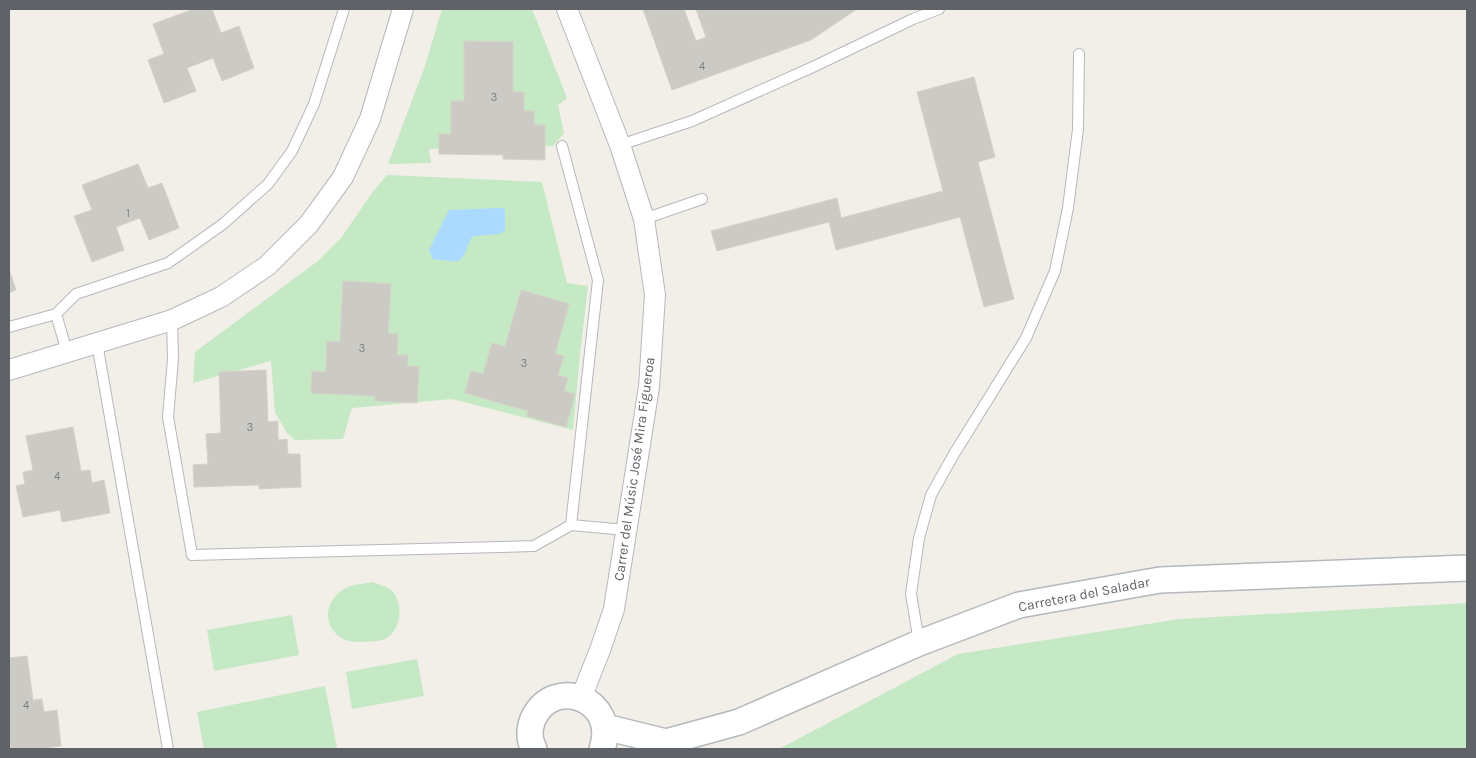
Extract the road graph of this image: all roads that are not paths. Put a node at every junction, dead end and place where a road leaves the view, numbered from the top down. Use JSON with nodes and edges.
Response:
{"nodes":[{"id":1,"x":344,"y":9,"type":"edge"},
{"id":2,"x":403,"y":9,"type":"edge"},
{"id":3,"x":567,"y":9,"type":"edge"},
{"id":4,"x":939,"y":9,"type":"edge"},
{"id":5,"x":1079,"y":54,"type":"dead end"},
{"id":6,"x":620,"y":145,"type":"junction"},
{"id":7,"x":562,"y":146,"type":"dead end"},
{"id":8,"x":702,"y":199,"type":"dead end"},
{"id":9,"x":644,"y":219,"type":"junction"},
{"id":10,"x":56,"y":314,"type":"junction"},
{"id":11,"x":172,"y":320,"type":"junction"},
{"id":12,"x":9,"y":327,"type":"edge"},
{"id":13,"x":97,"y":343,"type":"junction"},
{"id":14,"x":67,"y":352,"type":"junction"},
{"id":15,"x":9,"y":370,"type":"edge"},
{"id":16,"x":571,"y":525,"type":"junction"},
{"id":17,"x":626,"y":530,"type":"junction"},
{"id":18,"x":1467,"y":568,"type":"edge"},
{"id":19,"x":919,"y":643,"type":"junction"},
{"id":20,"x":581,"y":698,"type":"junction"},
{"id":21,"x":604,"y":738,"type":"edge"},
{"id":22,"x":527,"y":744,"type":"edge"},
{"id":23,"x":657,"y":746,"type":"edge"},
{"id":24,"x":168,"y":749,"type":"edge"}],
"edges":[{"from":1,"to":10,"type":"lane"},
{"from":2,"to":11,"type":"street"},
{"from":3,"to":6,"type":"street","name":"Carrer del Músic José Mira Figueroa"},
{"from":4,"to":6,"type":"lane"},
{"from":5,"to":19,"type":"lane"},
{"from":6,"to":9,"type":"street","name":"Carrer del Músic José Mira Figueroa"},
{"from":7,"to":16,"type":"lane"},
{"from":8,"to":9,"type":"lane"},
{"from":9,"to":17,"type":"street","name":"Carrer del Músic José Mira Figueroa"},
{"from":10,"to":12,"type":"lane"},
{"from":10,"to":14,"type":"lane"},
{"from":11,"to":13,"type":"street"},
{"from":11,"to":16,"type":"lane"},
{"from":13,"to":14,"type":"street"},
{"from":13,"to":24,"type":"lane"},
{"from":14,"to":15,"type":"street"},
{"from":16,"to":17,"type":"lane"},
{"from":17,"to":20,"type":"street","name":"Carrer del Músic José Mira Figueroa"},
{"from":18,"to":19,"type":"street","name":"Carretera del Saladar"},
{"from":19,"to":23,"type":"street","name":"Carretera del Saladar"},
{"from":20,"to":21,"type":"street"},
{"from":20,"to":22,"type":"street"},
{"from":21,"to":23,"type":"street","name":"Carretera del Saladar"}]}
